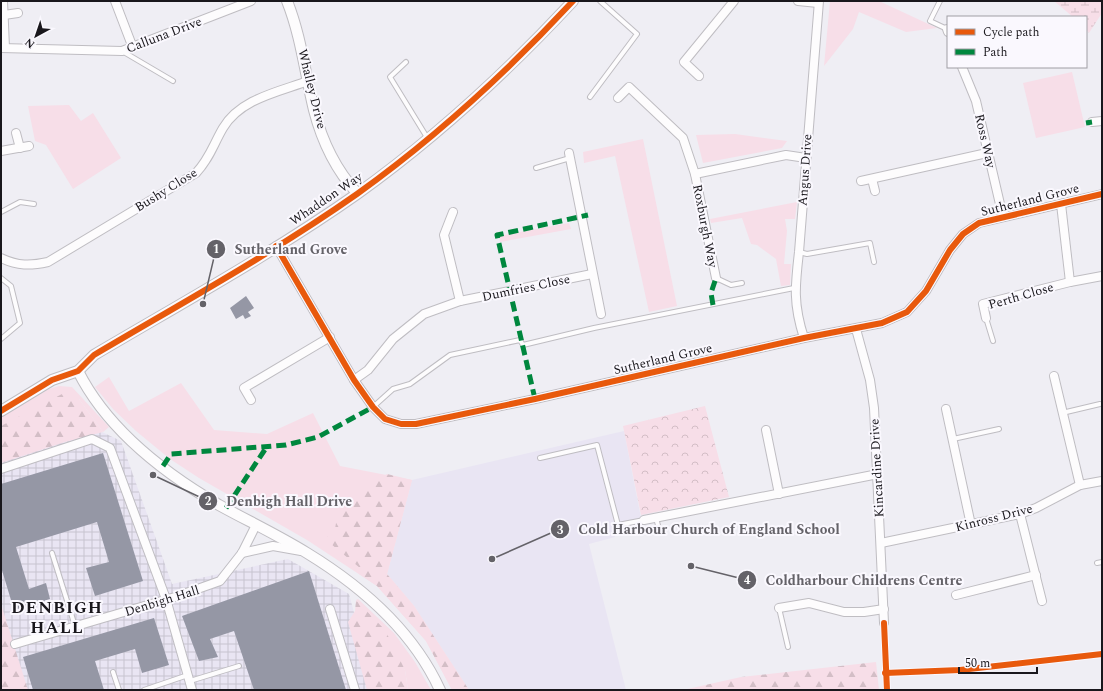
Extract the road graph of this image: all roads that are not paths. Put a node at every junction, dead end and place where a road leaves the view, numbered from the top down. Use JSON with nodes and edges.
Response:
{"nodes":[{"id":1,"x":3,"y":1,"type":"edge"},
{"id":2,"x":114,"y":1,"type":"edge"},
{"id":3,"x":251,"y":1,"type":"edge"},
{"id":4,"x":287,"y":1,"type":"edge"},
{"id":5,"x":573,"y":1,"type":"edge"},
{"id":6,"x":600,"y":1,"type":"edge"},
{"id":7,"x":734,"y":1,"type":"edge"},
{"id":8,"x":798,"y":1,"type":"edge"},
{"id":9,"x":940,"y":1,"type":"edge"},
{"id":10,"x":818,"y":2,"type":"edge"},
{"id":11,"x":18,"y":13,"type":"dead end"},
{"id":12,"x":4,"y":15,"type":"junction"},
{"id":13,"x":947,"y":30,"type":"edge"},
{"id":14,"x":3,"y":48,"type":"edge"},
{"id":15,"x":132,"y":48,"type":"junction"},
{"id":16,"x":122,"y":51,"type":"junction"},
{"id":17,"x":406,"y":62,"type":"dead end"},
{"id":18,"x":962,"y":68,"type":"edge"},
{"id":19,"x":699,"y":76,"type":"dead end"},
{"id":20,"x":173,"y":81,"type":"dead end"},
{"id":21,"x":308,"y":82,"type":"junction"},
{"id":22,"x":590,"y":97,"type":"dead end"},
{"id":23,"x":618,"y":98,"type":"dead end"},
{"id":24,"x":1102,"y":121,"type":"edge"},
{"id":25,"x":1092,"y":122,"type":"dead end"},
{"id":26,"x":16,"y":133,"type":"dead end"},
{"id":27,"x":428,"y":138,"type":"junction"},
{"id":28,"x":29,"y":146,"type":"dead end"},
{"id":29,"x":20,"y":148,"type":"junction"},
{"id":30,"x":1,"y":151,"type":"edge"},
{"id":31,"x":987,"y":153,"type":"junction"},
{"id":32,"x":570,"y":156,"type":"joint"},
{"id":33,"x":806,"y":158,"type":"junction"},
{"id":34,"x":536,"y":168,"type":"dead end"},
{"id":35,"x":695,"y":174,"type":"junction"},
{"id":36,"x":872,"y":179,"type":"junction"},
{"id":37,"x":861,"y":182,"type":"dead end"},
{"id":38,"x":874,"y":191,"type":"dead end"},
{"id":39,"x":357,"y":193,"type":"junction"},
{"id":40,"x":1102,"y":194,"type":"edge"},
{"id":41,"x":34,"y":204,"type":"dead end"},
{"id":42,"x":1061,"y":204,"type":"junction"},
{"id":43,"x":1,"y":212,"type":"edge"},
{"id":44,"x":453,"y":212,"type":"dead end"},
{"id":45,"x":1003,"y":217,"type":"junction"},
{"id":46,"x":276,"y":246,"type":"junction"},
{"id":47,"x":799,"y":252,"type":"junction"},
{"id":48,"x":1,"y":258,"type":"edge"},
{"id":49,"x":874,"y":262,"type":"dead end"},
{"id":50,"x":592,"y":274,"type":"junction"},
{"id":51,"x":1102,"y":276,"type":"edge"},
{"id":52,"x":1,"y":278,"type":"edge"},
{"id":53,"x":716,"y":278,"type":"joint"},
{"id":54,"x":1070,"y":282,"type":"junction"},
{"id":55,"x":742,"y":283,"type":"dead end"},
{"id":56,"x":794,"y":288,"type":"junction"},
{"id":57,"x":460,"y":301,"type":"junction"},
{"id":58,"x":601,"y":314,"type":"dead end"},
{"id":59,"x":986,"y":318,"type":"joint"},
{"id":60,"x":856,"y":329,"type":"junction"},
{"id":61,"x":330,"y":336,"type":"junction"},
{"id":62,"x":804,"y":338,"type":"junction"},
{"id":63,"x":1,"y":339,"type":"edge"},
{"id":64,"x":993,"y":341,"type":"dead end"},
{"id":65,"x":78,"y":371,"type":"junction"},
{"id":66,"x":1054,"y":376,"type":"dead end"},
{"id":67,"x":354,"y":380,"type":"junction"},
{"id":68,"x":251,"y":400,"type":"dead end"},
{"id":69,"x":1100,"y":404,"type":"dead end"},
{"id":70,"x":373,"y":407,"type":"junction"},
{"id":71,"x":946,"y":409,"type":"dead end"},
{"id":72,"x":1,"y":411,"type":"edge"},
{"id":73,"x":1062,"y":413,"type":"junction"},
{"id":74,"x":1000,"y":429,"type":"dead end"},
{"id":75,"x":766,"y":430,"type":"dead end"},
{"id":76,"x":953,"y":439,"type":"junction"},
{"id":77,"x":540,"y":458,"type":"dead end"},
{"id":78,"x":1,"y":468,"type":"edge"},
{"id":79,"x":878,"y":474,"type":"junction"},
{"id":80,"x":1102,"y":480,"type":"edge"},
{"id":81,"x":1080,"y":486,"type":"junction"},
{"id":82,"x":779,"y":494,"type":"junction"},
{"id":83,"x":1020,"y":514,"type":"junction"},
{"id":84,"x":656,"y":518,"type":"junction"},
{"id":85,"x":644,"y":520,"type":"joint"},
{"id":86,"x":256,"y":525,"type":"junction"},
{"id":87,"x":971,"y":525,"type":"junction"},
{"id":88,"x":658,"y":529,"type":"dead end"},
{"id":89,"x":881,"y":543,"type":"junction"},
{"id":90,"x":306,"y":552,"type":"junction"},
{"id":91,"x":52,"y":553,"type":"dead end"},
{"id":92,"x":242,"y":553,"type":"junction"},
{"id":93,"x":1036,"y":575,"type":"junction"},
{"id":94,"x":956,"y":595,"type":"dead end"},
{"id":95,"x":166,"y":599,"type":"junction"},
{"id":96,"x":1042,"y":601,"type":"dead end"},
{"id":97,"x":779,"y":608,"type":"joint"},
{"id":98,"x":330,"y":609,"type":"dead end"},
{"id":99,"x":884,"y":609,"type":"junction"},
{"id":100,"x":884,"y":623,"type":"dead end"},
{"id":101,"x":75,"y":627,"type":"junction"},
{"id":102,"x":15,"y":644,"type":"dead end"},
{"id":103,"x":788,"y":647,"type":"dead end"},
{"id":104,"x":239,"y":666,"type":"dead end"},
{"id":105,"x":113,"y":672,"type":"dead end"},
{"id":106,"x":189,"y":678,"type":"junction"},
{"id":107,"x":119,"y":690,"type":"edge"},
{"id":108,"x":144,"y":690,"type":"edge"},
{"id":109,"x":192,"y":690,"type":"edge"},
{"id":110,"x":355,"y":690,"type":"edge"},
{"id":111,"x":440,"y":690,"type":"edge"}],
"edges":[{"from":1,"to":12,"type":"street"},
{"from":2,"to":15,"type":"street"},
{"from":3,"to":15,"type":"street","name":"Calluna Drive"},
{"from":4,"to":21,"type":"street","name":"Whalley Drive"},
{"from":5,"to":27,"type":"street","name":"Whaddon Way"},
{"from":6,"to":22,"type":"lane"},
{"from":7,"to":19,"type":"street"},
{"from":8,"to":10,"type":"street"},
{"from":9,"to":13,"type":"lane"},
{"from":10,"to":33,"type":"street","name":"Angus Drive"},
{"from":11,"to":12,"type":"street"},
{"from":12,"to":14,"type":"street"},
{"from":14,"to":16,"type":"street","name":"Calluna Drive"},
{"from":15,"to":16,"type":"street","name":"Calluna Drive"},
{"from":16,"to":20,"type":"lane"},
{"from":17,"to":27,"type":"lane"},
{"from":18,"to":31,"type":"street","name":"Ross Way"},
{"from":21,"to":39,"type":"street","name":"Whalley Drive"},
{"from":21,"to":48,"type":"street","name":"Bushy Close"},
{"from":23,"to":35,"type":"street","name":"Roxburgh Way"},
{"from":24,"to":25,"type":"street"},
{"from":26,"to":29,"type":"street"},
{"from":27,"to":39,"type":"street","name":"Whaddon Way"},
{"from":28,"to":29,"type":"street"},
{"from":29,"to":30,"type":"street"},
{"from":31,"to":36,"type":"street"},
{"from":31,"to":45,"type":"street","name":"Ross Way"},
{"from":32,"to":34,"type":"lane"},
{"from":32,"to":50,"type":"street"},
{"from":33,"to":35,"type":"street","name":"Roxburgh Way"},
{"from":33,"to":47,"type":"street","name":"Angus Drive"},
{"from":35,"to":53,"type":"street","name":"Roxburgh Way"},
{"from":36,"to":37,"type":"street"},
{"from":36,"to":38,"type":"street"},
{"from":39,"to":46,"type":"street","name":"Whaddon Way"},
{"from":40,"to":42,"type":"street","name":"Sutherland Grove"},
{"from":41,"to":43,"type":"lane"},
{"from":42,"to":45,"type":"street","name":"Sutherland Grove"},
{"from":42,"to":54,"type":"street","name":"Perth Close"},
{"from":44,"to":57,"type":"street"},
{"from":45,"to":60,"type":"street","name":"Sutherland Grove"},
{"from":46,"to":61,"type":"street","name":"Sutherland Grove"},
{"from":46,"to":65,"type":"street","name":"Whaddon Way"},
{"from":47,"to":49,"type":"lane"},
{"from":47,"to":56,"type":"street","name":"Angus Drive"},
{"from":50,"to":57,"type":"street","name":"Dumfries Close"},
{"from":50,"to":58,"type":"street"},
{"from":51,"to":54,"type":"street","name":"Perth Close"},
{"from":52,"to":63,"type":"lane"},
{"from":53,"to":55,"type":"lane"},
{"from":54,"to":59,"type":"street","name":"Perth Close"},
{"from":56,"to":62,"type":"street","name":"Angus Drive"},
{"from":56,"to":70,"type":"lane"},
{"from":57,"to":67,"type":"street","name":"Dumfries Close"},
{"from":59,"to":64,"type":"lane","name":"Perth Close"},
{"from":60,"to":62,"type":"street","name":"Sutherland Grove"},
{"from":60,"to":79,"type":"street","name":"Kincardine Drive"},
{"from":61,"to":67,"type":"street","name":"Sutherland Grove"},
{"from":61,"to":68,"type":"street"},
{"from":62,"to":70,"type":"street","name":"Sutherland Grove"},
{"from":65,"to":72,"type":"street","name":"Whaddon Way"},
{"from":65,"to":86,"type":"street"},
{"from":66,"to":73,"type":"street"},
{"from":67,"to":70,"type":"street","name":"Sutherland Grove"},
{"from":69,"to":73,"type":"lane"},
{"from":71,"to":76,"type":"street"},
{"from":73,"to":81,"type":"street"},
{"from":74,"to":76,"type":"lane"},
{"from":75,"to":82,"type":"street"},
{"from":76,"to":87,"type":"street"},
{"from":77,"to":85,"type":"lane"},
{"from":78,"to":95,"type":"street"},
{"from":79,"to":82,"type":"street"},
{"from":79,"to":89,"type":"street","name":"Kincardine Drive"},
{"from":80,"to":81,"type":"street","name":"Kinross Drive"},
{"from":81,"to":83,"type":"street","name":"Kinross Drive"},
{"from":82,"to":84,"type":"street"},
{"from":83,"to":87,"type":"street","name":"Kinross Drive"},
{"from":83,"to":93,"type":"street"},
{"from":84,"to":85,"type":"street"},
{"from":84,"to":88,"type":"lane"},
{"from":86,"to":90,"type":"street"},
{"from":86,"to":92,"type":"street","name":"Denbigh Hall"},
{"from":87,"to":89,"type":"street","name":"Kinross Drive"},
{"from":89,"to":99,"type":"street","name":"Kincardine Drive"},
{"from":90,"to":92,"type":"street"},
{"from":90,"to":111,"type":"street"},
{"from":91,"to":101,"type":"lane"},
{"from":92,"to":95,"type":"street","name":"Denbigh Hall"},
{"from":93,"to":94,"type":"street"},
{"from":93,"to":96,"type":"street"},
{"from":95,"to":101,"type":"street","name":"Denbigh Hall"},
{"from":95,"to":106,"type":"street"},
{"from":97,"to":99,"type":"street"},
{"from":97,"to":103,"type":"lane"},
{"from":98,"to":110,"type":"street"},
{"from":99,"to":100,"type":"street","name":"Kincardine Drive"},
{"from":101,"to":102,"type":"street","name":"Denbigh Hall"},
{"from":104,"to":106,"type":"lane"},
{"from":105,"to":107,"type":"lane"},
{"from":106,"to":108,"type":"lane"},
{"from":106,"to":109,"type":"street"}]}
